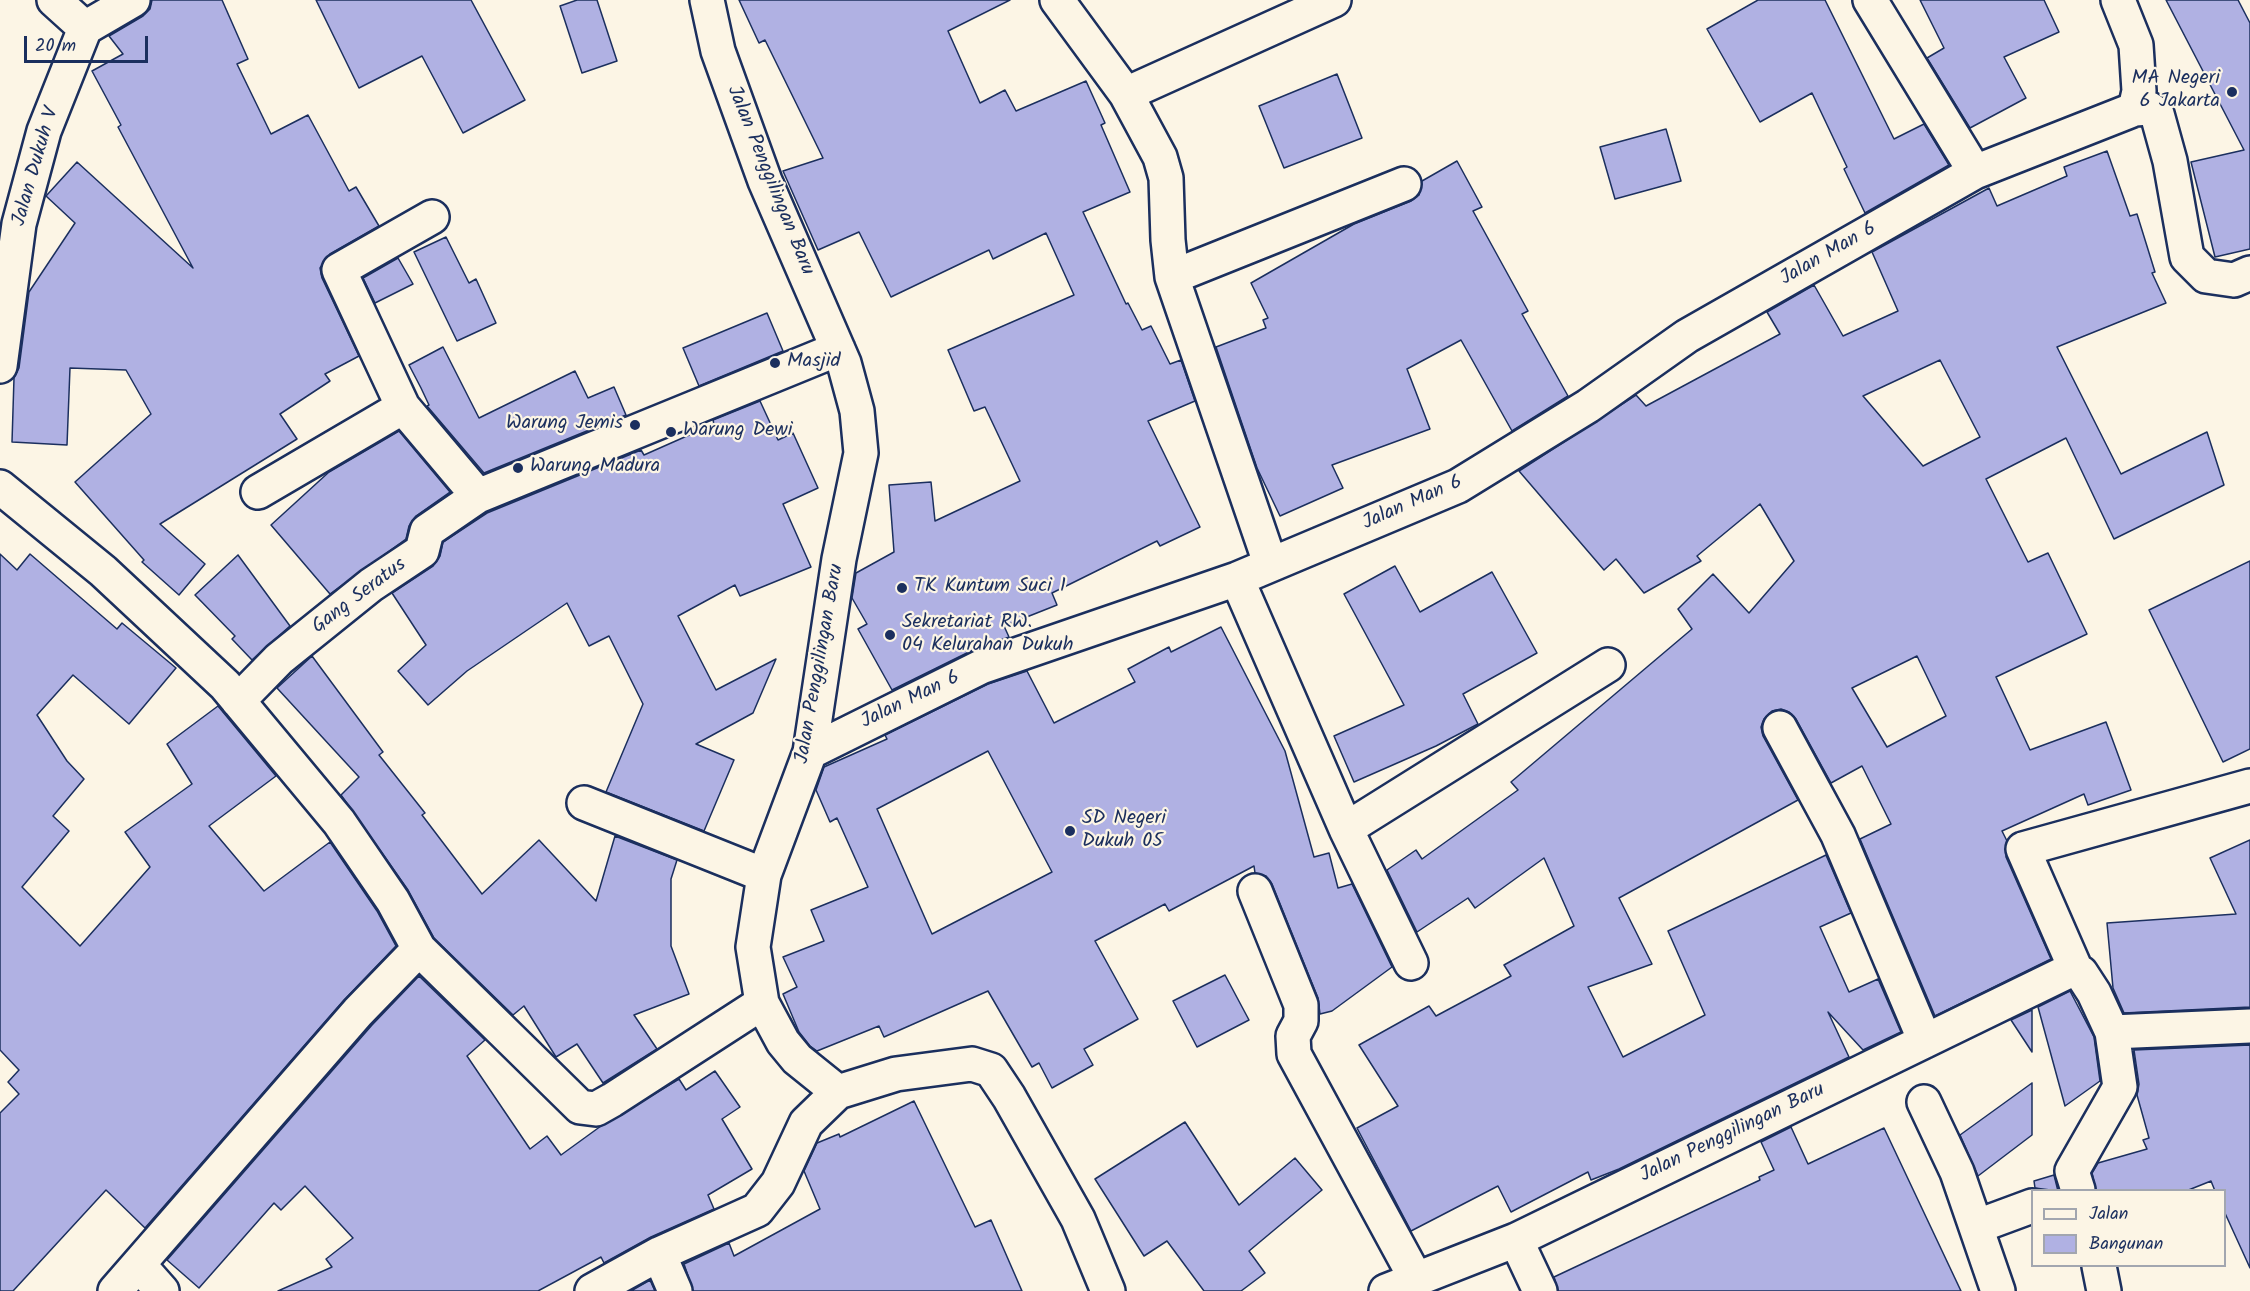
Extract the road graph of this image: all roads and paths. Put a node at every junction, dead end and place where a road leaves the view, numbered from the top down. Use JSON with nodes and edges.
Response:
{"nodes":[{"id":1,"x":54,"y":0,"type":"edge"},
{"id":2,"x":133,"y":0,"type":"edge"},
{"id":3,"x":707,"y":0,"type":"edge"},
{"id":4,"x":1057,"y":0,"type":"edge"},
{"id":5,"x":1334,"y":0,"type":"edge"},
{"id":6,"x":1870,"y":0,"type":"edge"},
{"id":7,"x":2118,"y":0,"type":"edge"},
{"id":8,"x":85,"y":28,"type":"junction"},
{"id":9,"x":1126,"y":94,"type":"junction"},
{"id":10,"x":2134,"y":109,"type":"junction"},
{"id":11,"x":1975,"y":172,"type":"junction"},
{"id":12,"x":1404,"y":184,"type":"dead end"},
{"id":13,"x":432,"y":217,"type":"dead end"},
{"id":14,"x":2250,"y":273,"type":"edge"},
{"id":15,"x":1172,"y":277,"type":"junction"},
{"id":16,"x":838,"y":349,"type":"junction"},
{"id":17,"x":0,"y":366,"type":"edge"},
{"id":18,"x":403,"y":406,"type":"junction"},
{"id":19,"x":0,"y":487,"type":"edge"},
{"id":20,"x":258,"y":492,"type":"dead end"},
{"id":21,"x":478,"y":496,"type":"junction"},
{"id":22,"x":1270,"y":563,"type":"junction"},
{"id":23,"x":1237,"y":579,"type":"junction"},
{"id":24,"x":1608,"y":665,"type":"dead end"},
{"id":25,"x":238,"y":701,"type":"junction"},
{"id":26,"x":1780,"y":728,"type":"dead end"},
{"id":27,"x":810,"y":752,"type":"junction"},
{"id":28,"x":2250,"y":786,"type":"edge"},
{"id":29,"x":584,"y":803,"type":"dead end"},
{"id":30,"x":1346,"y":829,"type":"junction"},
{"id":31,"x":764,"y":875,"type":"junction"},
{"id":32,"x":1255,"y":891,"type":"dead end"},
{"id":33,"x":419,"y":949,"type":"junction"},
{"id":34,"x":1411,"y":963,"type":"dead end"},
{"id":35,"x":2076,"y":970,"type":"junction"},
{"id":36,"x":762,"y":1003,"type":"junction"},
{"id":37,"x":2250,"y":1026,"type":"edge"},
{"id":38,"x":2112,"y":1032,"type":"junction"},
{"id":39,"x":1925,"y":1041,"type":"junction"},
{"id":40,"x":838,"y":1092,"type":"junction"},
{"id":41,"x":1924,"y":1102,"type":"dead end"},
{"id":42,"x":2077,"y":1189,"type":"edge"},
{"id":43,"x":2031,"y":1206,"type":"edge"},
{"id":44,"x":1978,"y":1226,"type":"junction"},
{"id":45,"x":1516,"y":1240,"type":"junction"},
{"id":46,"x":659,"y":1254,"type":"junction"},
{"id":47,"x":139,"y":1265,"type":"junction"},
{"id":48,"x":2099,"y":1267,"type":"edge"},
{"id":49,"x":1416,"y":1279,"type":"junction"},
{"id":50,"x":115,"y":1291,"type":"edge"},
{"id":51,"x":162,"y":1291,"type":"edge"},
{"id":52,"x":592,"y":1291,"type":"edge"},
{"id":53,"x":675,"y":1291,"type":"edge"},
{"id":54,"x":1108,"y":1291,"type":"edge"},
{"id":55,"x":1386,"y":1291,"type":"edge"},
{"id":56,"x":1540,"y":1291,"type":"edge"},
{"id":57,"x":1998,"y":1291,"type":"edge"},
{"id":58,"x":2104,"y":1291,"type":"edge"}],
"edges":[{"from":1,"to":8,"type":"street"},
{"from":2,"to":8,"type":"street"},
{"from":3,"to":16,"type":"street","name":"Jalan Penggilingan Baru"},
{"from":4,"to":9,"type":"street"},
{"from":5,"to":9,"type":"street"},
{"from":6,"to":11,"type":"street"},
{"from":7,"to":10,"type":"street"},
{"from":8,"to":17,"type":"street","name":"Jalan Dukuh V"},
{"from":9,"to":15,"type":"street"},
{"from":10,"to":11,"type":"street","name":"Jalan Man 6"},
{"from":10,"to":14,"type":"street"},
{"from":11,"to":22,"type":"street","name":"Jalan Man 6"},
{"from":12,"to":15,"type":"street"},
{"from":13,"to":18,"type":"street"},
{"from":15,"to":22,"type":"street"},
{"from":16,"to":21,"type":"street","name":"Gang Seratus"},
{"from":16,"to":27,"type":"street","name":"Jalan Penggilingan Baru"},
{"from":18,"to":20,"type":"street"},
{"from":18,"to":21,"type":"street"},
{"from":19,"to":25,"type":"street"},
{"from":21,"to":25,"type":"street","name":"Gang Seratus"},
{"from":22,"to":23,"type":"street","name":"Jalan Man 6"},
{"from":23,"to":27,"type":"street","name":"Jalan Man 6"},
{"from":23,"to":30,"type":"street"},
{"from":24,"to":30,"type":"street"},
{"from":25,"to":33,"type":"street"},
{"from":26,"to":39,"type":"street"},
{"from":27,"to":31,"type":"street","name":"Jalan Penggilingan Baru"},
{"from":28,"to":35,"type":"street"},
{"from":29,"to":31,"type":"street"},
{"from":30,"to":34,"type":"street"},
{"from":31,"to":36,"type":"street","name":"Jalan Penggilingan Baru"},
{"from":32,"to":49,"type":"street"},
{"from":33,"to":36,"type":"street"},
{"from":33,"to":47,"type":"street"},
{"from":35,"to":38,"type":"street"},
{"from":35,"to":39,"type":"street","name":"Jalan Penggilingan Baru"},
{"from":36,"to":40,"type":"street","name":"Jalan Penggilingan Baru"},
{"from":37,"to":38,"type":"street"},
{"from":38,"to":42,"type":"street"},
{"from":39,"to":45,"type":"street","name":"Jalan Penggilingan Baru"},
{"from":40,"to":46,"type":"street"},
{"from":40,"to":54,"type":"street"},
{"from":41,"to":44,"type":"street"},
{"from":43,"to":44,"type":"street"},
{"from":44,"to":57,"type":"street"},
{"from":45,"to":49,"type":"street","name":"Jalan Penggilingan Baru"},
{"from":45,"to":56,"type":"street"},
{"from":46,"to":52,"type":"street"},
{"from":46,"to":53,"type":"street"},
{"from":47,"to":50,"type":"street"},
{"from":47,"to":51,"type":"street"},
{"from":48,"to":58,"type":"street"},
{"from":49,"to":55,"type":"street","name":"Jalan Penggilingan Baru"}]}
